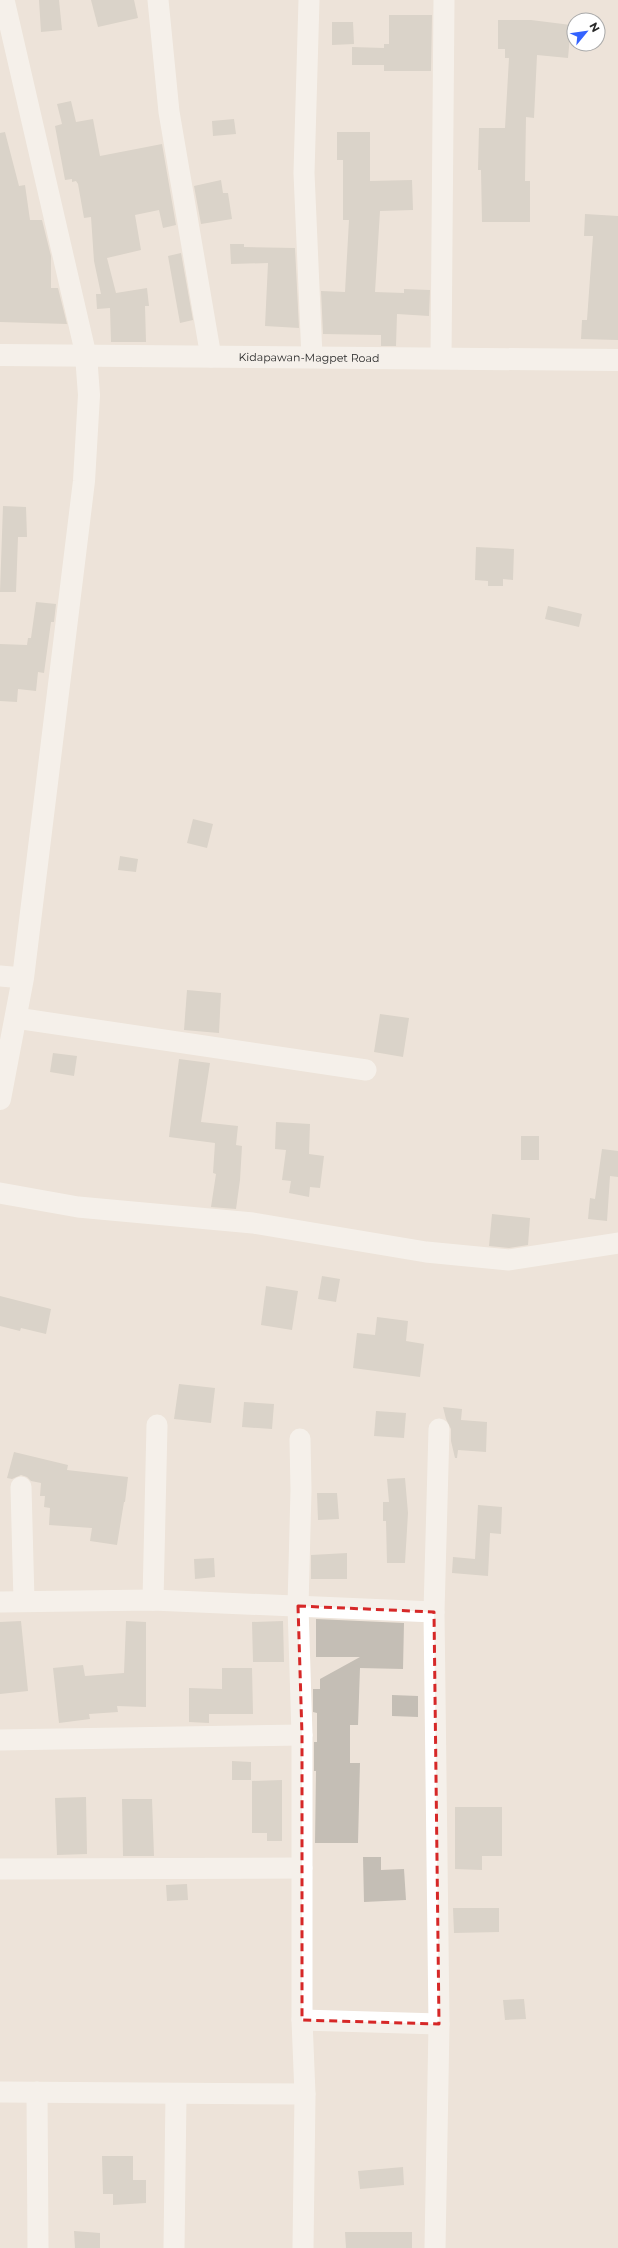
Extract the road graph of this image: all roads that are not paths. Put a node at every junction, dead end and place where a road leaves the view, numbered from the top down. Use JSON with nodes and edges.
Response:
{"nodes":[{"id":1,"x":4,"y":0,"type":"edge"},
{"id":2,"x":158,"y":0,"type":"edge"},
{"id":3,"x":310,"y":0,"type":"edge"},
{"id":4,"x":444,"y":0,"type":"edge"},
{"id":5,"x":0,"y":355,"type":"edge"},
{"id":6,"x":86,"y":355,"type":"junction"},
{"id":7,"x":211,"y":357,"type":"junction"},
{"id":8,"x":312,"y":357,"type":"junction"},
{"id":9,"x":441,"y":358,"type":"junction"},
{"id":10,"x":618,"y":360,"type":"edge"},
{"id":11,"x":0,"y":976,"type":"edge"},
{"id":12,"x":23,"y":978,"type":"junction"},
{"id":13,"x":16,"y":1018,"type":"junction"},
{"id":14,"x":366,"y":1070,"type":"dead end"},
{"id":15,"x":0,"y":1099,"type":"edge"},
{"id":16,"x":0,"y":1193,"type":"edge"},
{"id":17,"x":618,"y":1243,"type":"edge"},
{"id":18,"x":157,"y":1426,"type":"dead end"},
{"id":19,"x":439,"y":1429,"type":"dead end"},
{"id":20,"x":300,"y":1439,"type":"dead end"},
{"id":21,"x":21,"y":1487,"type":"dead end"},
{"id":22,"x":153,"y":1600,"type":"junction"},
{"id":23,"x":24,"y":1601,"type":"junction"},
{"id":24,"x":0,"y":1602,"type":"edge"},
{"id":25,"x":298,"y":1606,"type":"junction"},
{"id":26,"x":434,"y":1612,"type":"junction"},
{"id":27,"x":302,"y":1735,"type":"junction"},
{"id":28,"x":0,"y":1740,"type":"edge"},
{"id":29,"x":302,"y":1868,"type":"junction"},
{"id":30,"x":0,"y":1869,"type":"edge"},
{"id":31,"x":302,"y":2020,"type":"junction"},
{"id":32,"x":439,"y":2024,"type":"junction"},
{"id":33,"x":0,"y":2092,"type":"edge"},
{"id":34,"x":37,"y":2092,"type":"junction"},
{"id":35,"x":176,"y":2094,"type":"junction"},
{"id":36,"x":305,"y":2094,"type":"junction"},
{"id":37,"x":38,"y":2248,"type":"edge"},
{"id":38,"x":174,"y":2248,"type":"edge"},
{"id":39,"x":303,"y":2248,"type":"edge"},
{"id":40,"x":435,"y":2248,"type":"edge"}],
"edges":[{"from":1,"to":6,"type":"street"},
{"from":2,"to":7,"type":"street"},
{"from":3,"to":8,"type":"street"},
{"from":4,"to":9,"type":"street"},
{"from":5,"to":6,"type":"street","name":"Kidapawan-Magpet Road"},
{"from":6,"to":7,"type":"street","name":"Kidapawan-Magpet Road"},
{"from":6,"to":12,"type":"street"},
{"from":7,"to":8,"type":"street","name":"Kidapawan-Magpet Road"},
{"from":8,"to":9,"type":"street","name":"Kidapawan-Magpet Road"},
{"from":9,"to":10,"type":"street","name":"Kidapawan-Magpet Road"},
{"from":11,"to":12,"type":"street"},
{"from":12,"to":13,"type":"street"},
{"from":13,"to":14,"type":"street"},
{"from":13,"to":15,"type":"street"},
{"from":16,"to":17,"type":"street"},
{"from":18,"to":22,"type":"street"},
{"from":19,"to":26,"type":"street"},
{"from":20,"to":25,"type":"street"},
{"from":21,"to":23,"type":"street"},
{"from":22,"to":23,"type":"street"},
{"from":22,"to":25,"type":"street"},
{"from":23,"to":24,"type":"street"},
{"from":25,"to":26,"type":"street"},
{"from":25,"to":27,"type":"street"},
{"from":26,"to":32,"type":"street"},
{"from":27,"to":28,"type":"street"},
{"from":27,"to":29,"type":"street"},
{"from":29,"to":30,"type":"street"},
{"from":29,"to":31,"type":"street"},
{"from":31,"to":32,"type":"street"},
{"from":31,"to":36,"type":"street"},
{"from":32,"to":40,"type":"street"},
{"from":33,"to":34,"type":"street"},
{"from":34,"to":35,"type":"street"},
{"from":34,"to":37,"type":"street"},
{"from":35,"to":36,"type":"street"},
{"from":35,"to":38,"type":"street"},
{"from":36,"to":39,"type":"street"}]}
